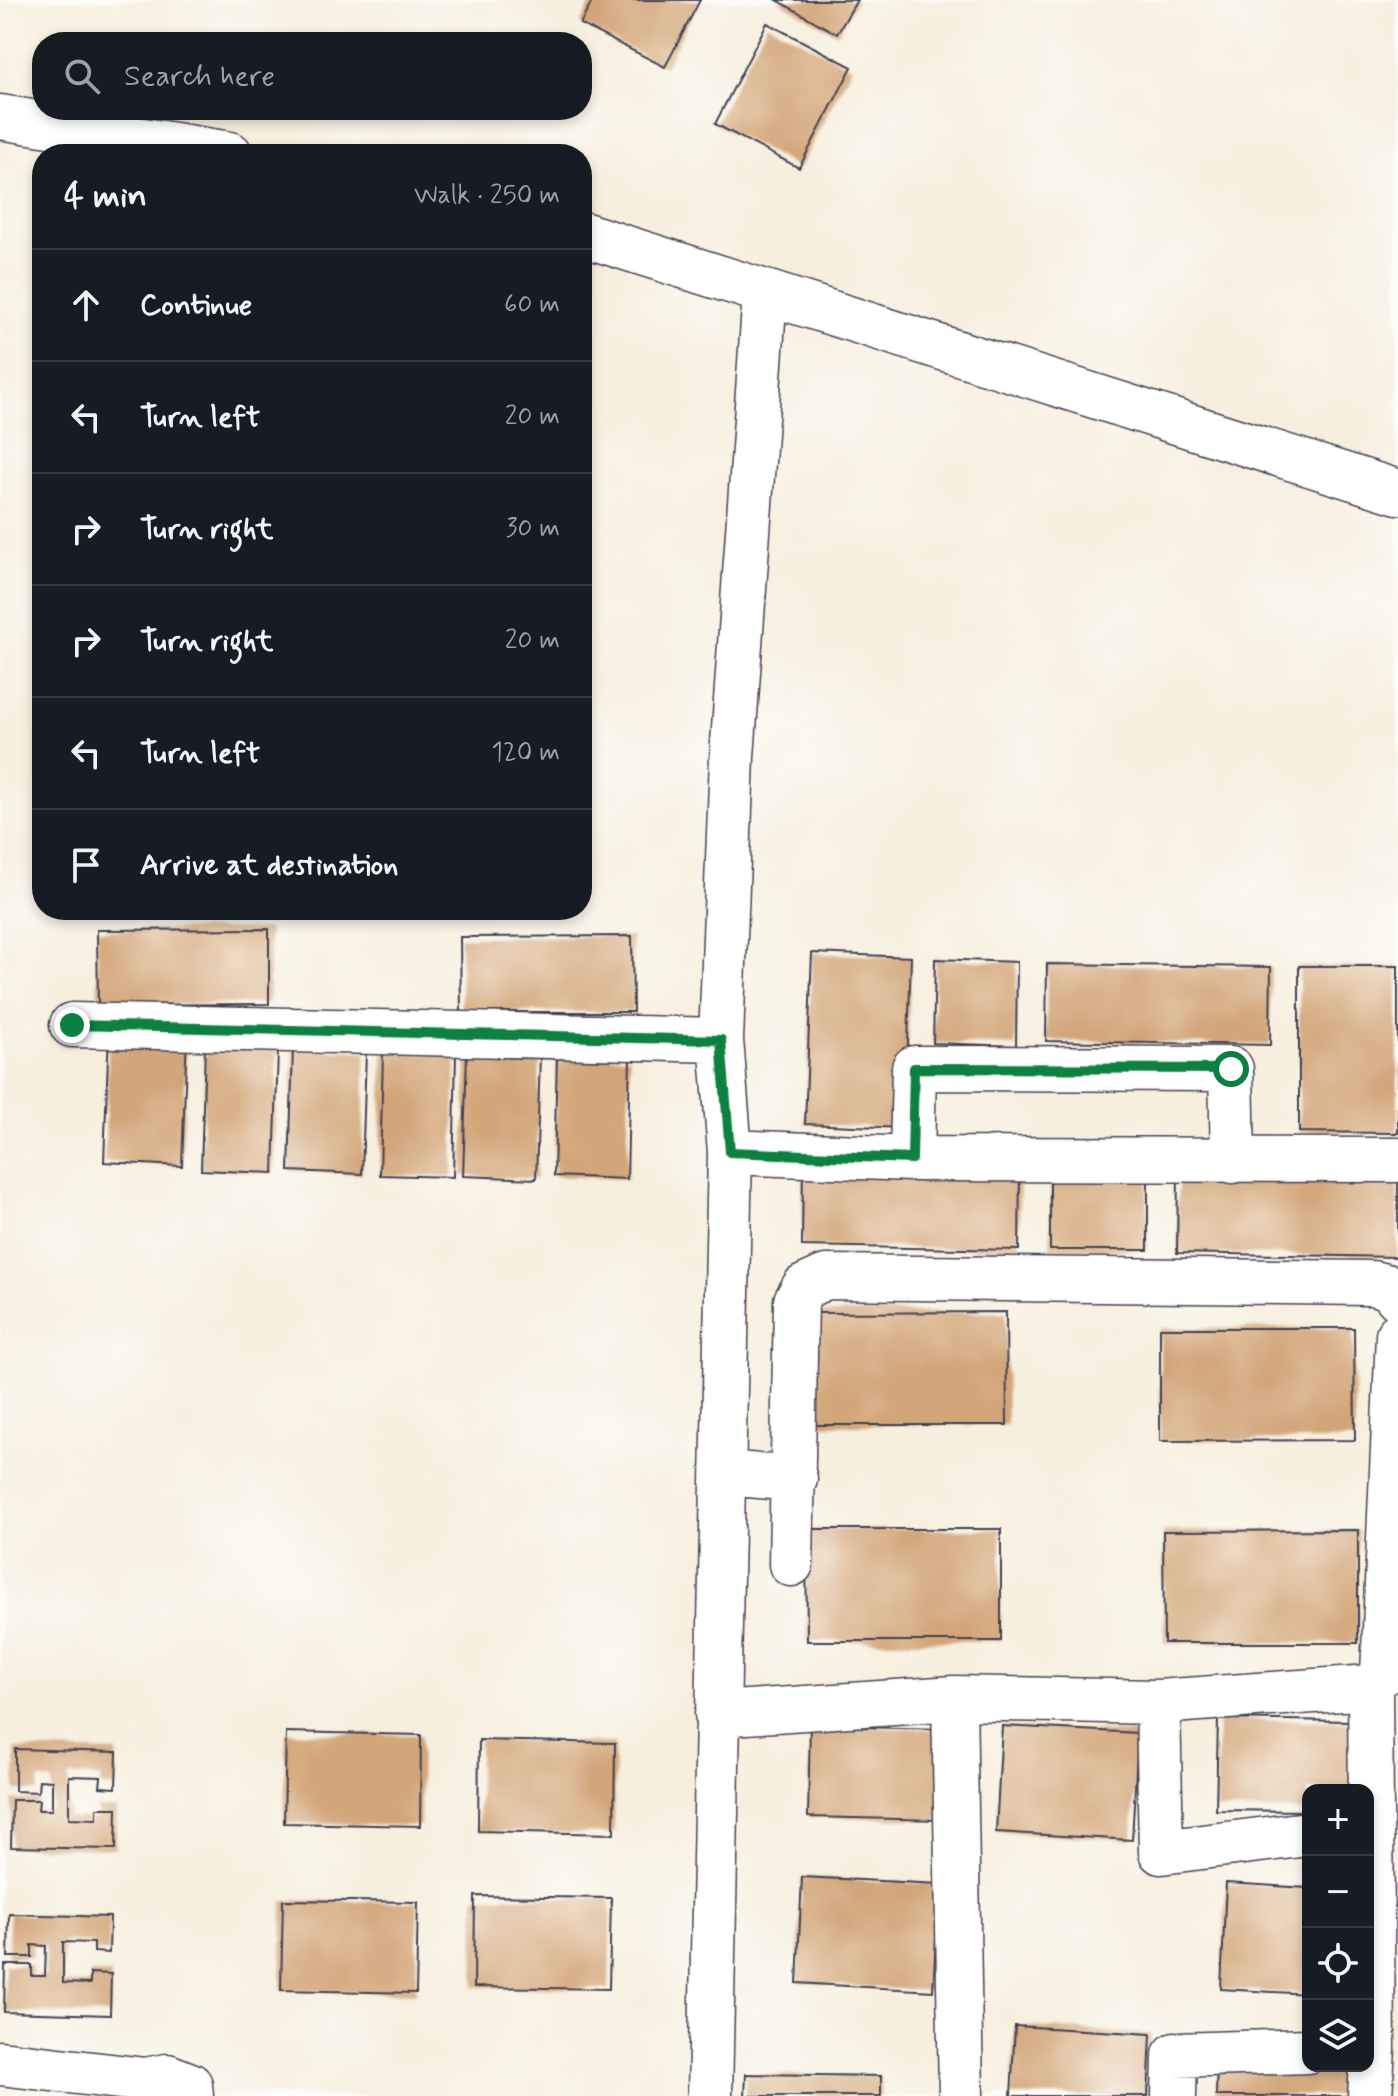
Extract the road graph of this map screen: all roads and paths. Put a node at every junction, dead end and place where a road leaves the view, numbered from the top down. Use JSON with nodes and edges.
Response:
{"nodes":[{"id":1,"x":0,"y":117,"type":"edge"},
{"id":2,"x":168,"y":144,"type":"edge"},
{"id":3,"x":592,"y":237,"type":"edge"},
{"id":4,"x":765,"y":293,"type":"junction"},
{"id":5,"x":1398,"y":492,"type":"edge"},
{"id":6,"x":72,"y":1025,"type":"dead end"},
{"id":7,"x":721,"y":1040,"type":"junction"},
{"id":8,"x":730,"y":1152,"type":"junction"},
{"id":9,"x":912,"y":1159,"type":"junction"},
{"id":10,"x":1398,"y":1160,"type":"edge"},
{"id":11,"x":1233,"y":1161,"type":"junction"},
{"id":12,"x":1398,"y":1298,"type":"edge"},
{"id":13,"x":1398,"y":1335,"type":"edge"},
{"id":14,"x":724,"y":1473,"type":"junction"},
{"id":15,"x":795,"y":1479,"type":"junction"},
{"id":16,"x":791,"y":1564,"type":"dead end"},
{"id":17,"x":1383,"y":1673,"type":"dead end"},
{"id":18,"x":954,"y":1698,"type":"junction"},
{"id":19,"x":1158,"y":1702,"type":"junction"},
{"id":20,"x":717,"y":1714,"type":"junction"},
{"id":21,"x":1369,"y":1784,"type":"edge"},
{"id":22,"x":1302,"y":1835,"type":"edge"},
{"id":23,"x":1369,"y":1856,"type":"edge"},
{"id":24,"x":1371,"y":2000,"type":"edge"},
{"id":25,"x":1302,"y":2051,"type":"edge"},
{"id":26,"x":1371,"y":2072,"type":"edge"},
{"id":27,"x":1,"y":2074,"type":"edge"},
{"id":28,"x":191,"y":2096,"type":"edge"},
{"id":29,"x":710,"y":2096,"type":"edge"},
{"id":30,"x":961,"y":2096,"type":"edge"},
{"id":31,"x":1174,"y":2096,"type":"edge"},
{"id":32,"x":1370,"y":2096,"type":"edge"}],
"edges":[{"from":1,"to":2,"type":"street"},
{"from":3,"to":4,"type":"street"},
{"from":4,"to":5,"type":"street"},
{"from":4,"to":7,"type":"street"},
{"from":6,"to":7,"type":"street"},
{"from":7,"to":8,"type":"street"},
{"from":8,"to":9,"type":"street"},
{"from":8,"to":14,"type":"street"},
{"from":9,"to":11,"type":"street"},
{"from":9,"to":11,"type":"street"},
{"from":10,"to":11,"type":"street"},
{"from":12,"to":15,"type":"street"},
{"from":13,"to":17,"type":"street"},
{"from":14,"to":15,"type":"street"},
{"from":14,"to":20,"type":"street"},
{"from":15,"to":16,"type":"street"},
{"from":18,"to":19,"type":"street"},
{"from":18,"to":20,"type":"street"},
{"from":18,"to":30,"type":"street"},
{"from":19,"to":21,"type":"street"},
{"from":19,"to":22,"type":"street"},
{"from":20,"to":29,"type":"street"},
{"from":23,"to":24,"type":"street"},
{"from":25,"to":31,"type":"street"},
{"from":26,"to":32,"type":"street"},
{"from":27,"to":28,"type":"street"}]}
